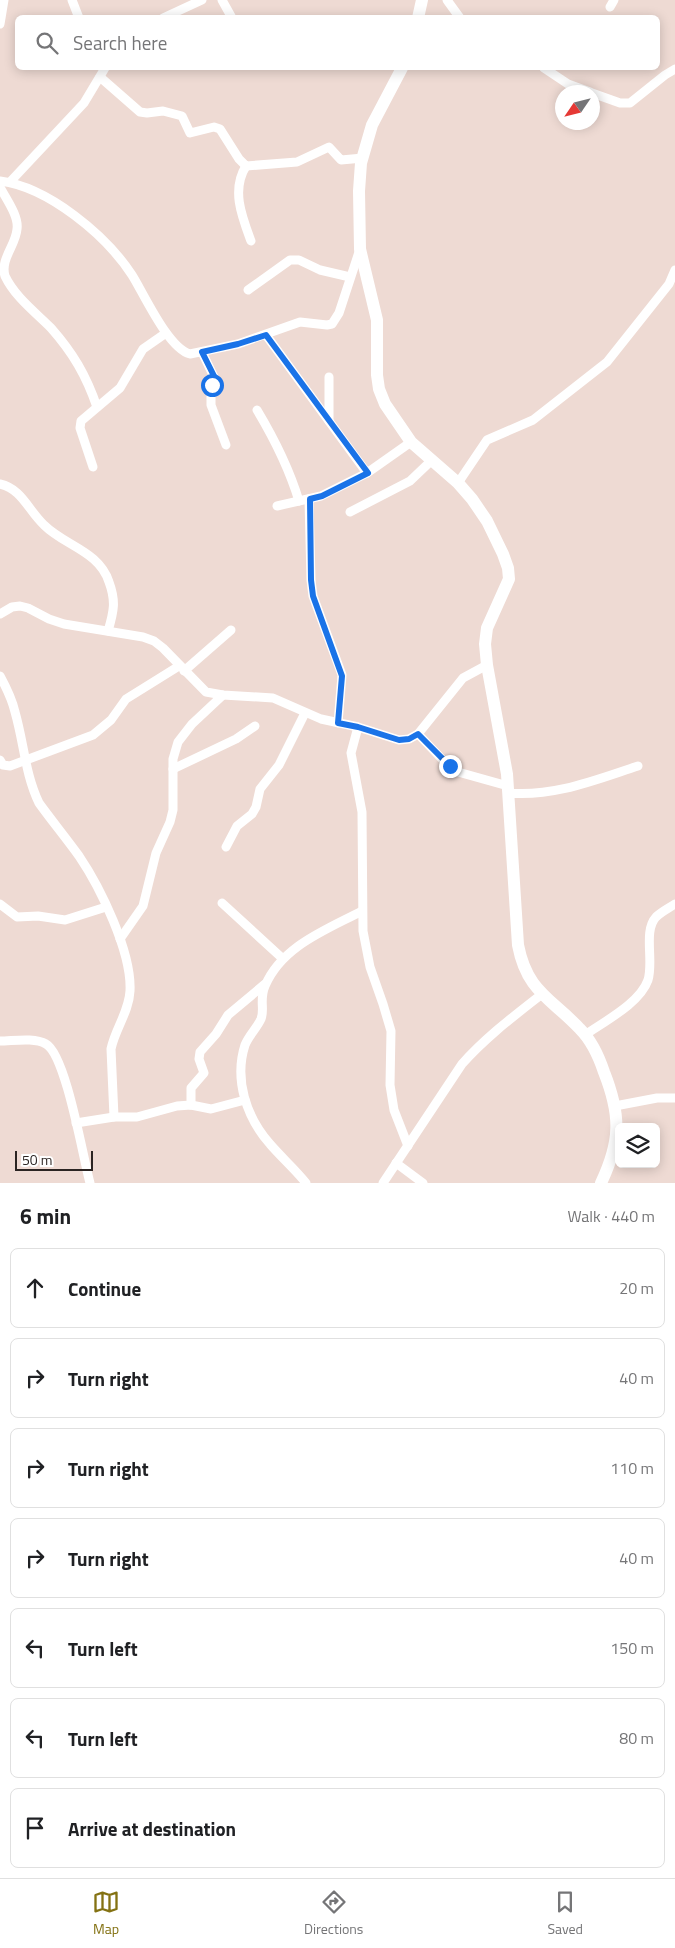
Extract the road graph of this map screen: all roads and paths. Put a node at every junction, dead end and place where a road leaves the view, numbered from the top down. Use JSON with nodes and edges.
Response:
{"nodes":[{"id":1,"x":4,"y":0,"type":"edge"},
{"id":2,"x":72,"y":0,"type":"edge"},
{"id":3,"x":202,"y":0,"type":"edge"},
{"id":4,"x":222,"y":0,"type":"edge"},
{"id":5,"x":422,"y":0,"type":"edge"},
{"id":6,"x":447,"y":0,"type":"edge"},
{"id":7,"x":78,"y":14,"type":"edge"},
{"id":8,"x":170,"y":15,"type":"edge"},
{"id":9,"x":230,"y":15,"type":"edge"},
{"id":10,"x":419,"y":15,"type":"edge"},
{"id":11,"x":458,"y":15,"type":"edge"},
{"id":12,"x":0,"y":24,"type":"edge"},
{"id":13,"x":675,"y":69,"type":"edge"},
{"id":14,"x":401,"y":70,"type":"edge"},
{"id":15,"x":547,"y":70,"type":"edge"},
{"id":16,"x":103,"y":71,"type":"edge"},
{"id":17,"x":571,"y":85,"type":"edge"},
{"id":18,"x":600,"y":96,"type":"edge"},
{"id":19,"x":362,"y":158,"type":"junction"},
{"id":20,"x":246,"y":166,"type":"junction"},
{"id":21,"x":0,"y":181,"type":"edge"},
{"id":22,"x":10,"y":182,"type":"junction"},
{"id":23,"x":0,"y":187,"type":"edge"},
{"id":24,"x":251,"y":241,"type":"dead end"},
{"id":25,"x":360,"y":249,"type":"junction"},
{"id":26,"x":675,"y":270,"type":"edge"},
{"id":27,"x":350,"y":277,"type":"junction"},
{"id":28,"x":248,"y":290,"type":"dead end"},
{"id":29,"x":166,"y":332,"type":"junction"},
{"id":30,"x":266,"y":335,"type":"junction"},
{"id":31,"x":202,"y":352,"type":"junction"},
{"id":32,"x":328,"y":377,"type":"dead end"},
{"id":33,"x":97,"y":407,"type":"junction"},
{"id":34,"x":257,"y":410,"type":"dead end"},
{"id":35,"x":330,"y":421,"type":"junction"},
{"id":36,"x":411,"y":442,"type":"junction"},
{"id":37,"x":226,"y":445,"type":"dead end"},
{"id":38,"x":432,"y":460,"type":"junction"},
{"id":39,"x":92,"y":467,"type":"dead end"},
{"id":40,"x":368,"y":473,"type":"junction"},
{"id":41,"x":458,"y":483,"type":"junction"},
{"id":42,"x":0,"y":484,"type":"edge"},
{"id":43,"x":310,"y":499,"type":"junction"},
{"id":44,"x":299,"y":501,"type":"junction"},
{"id":45,"x":277,"y":506,"type":"dead end"},
{"id":46,"x":350,"y":512,"type":"dead end"},
{"id":47,"x":0,"y":614,"type":"edge"},
{"id":48,"x":231,"y":630,"type":"dead end"},
{"id":49,"x":108,"y":631,"type":"junction"},
{"id":50,"x":487,"y":665,"type":"junction"},
{"id":51,"x":182,"y":668,"type":"junction"},
{"id":52,"x":0,"y":676,"type":"edge"},
{"id":53,"x":223,"y":695,"type":"junction"},
{"id":54,"x":305,"y":713,"type":"junction"},
{"id":55,"x":338,"y":723,"type":"junction"},
{"id":56,"x":255,"y":726,"type":"dead end"},
{"id":57,"x":358,"y":727,"type":"junction"},
{"id":58,"x":418,"y":734,"type":"junction"},
{"id":59,"x":0,"y":760,"type":"edge"},
{"id":60,"x":25,"y":761,"type":"junction"},
{"id":61,"x":638,"y":766,"type":"dead end"},
{"id":62,"x":172,"y":769,"type":"junction"},
{"id":63,"x":508,"y":789,"type":"junction"},
{"id":64,"x":226,"y":847,"type":"dead end"},
{"id":65,"x":222,"y":903,"type":"dead end"},
{"id":66,"x":0,"y":904,"type":"edge"},
{"id":67,"x":675,"y":904,"type":"edge"},
{"id":68,"x":106,"y":906,"type":"junction"},
{"id":69,"x":362,"y":911,"type":"junction"},
{"id":70,"x":120,"y":939,"type":"junction"},
{"id":71,"x":282,"y":958,"type":"junction"},
{"id":72,"x":266,"y":984,"type":"junction"},
{"id":73,"x":542,"y":994,"type":"junction"},
{"id":74,"x":585,"y":1035,"type":"junction"},
{"id":75,"x":0,"y":1041,"type":"edge"},
{"id":76,"x":675,"y":1098,"type":"edge"},
{"id":77,"x":245,"y":1100,"type":"junction"},
{"id":78,"x":191,"y":1105,"type":"junction"},
{"id":79,"x":615,"y":1106,"type":"junction"},
{"id":80,"x":114,"y":1117,"type":"junction"},
{"id":81,"x":76,"y":1123,"type":"junction"},
{"id":82,"x":408,"y":1146,"type":"junction"},
{"id":83,"x":396,"y":1163,"type":"junction"},
{"id":84,"x":90,"y":1183,"type":"edge"},
{"id":85,"x":306,"y":1183,"type":"edge"},
{"id":86,"x":383,"y":1183,"type":"edge"},
{"id":87,"x":423,"y":1183,"type":"edge"},
{"id":88,"x":601,"y":1183,"type":"edge"}],
"edges":[{"from":1,"to":12,"type":"street"},
{"from":2,"to":7,"type":"street"},
{"from":3,"to":8,"type":"street"},
{"from":4,"to":9,"type":"street"},
{"from":5,"to":10,"type":"street"},
{"from":6,"to":11,"type":"street"},
{"from":13,"to":18,"type":"street"},
{"from":14,"to":19,"type":"street"},
{"from":15,"to":17,"type":"street"},
{"from":16,"to":20,"type":"street"},
{"from":16,"to":22,"type":"street"},
{"from":19,"to":20,"type":"street"},
{"from":19,"to":25,"type":"street"},
{"from":20,"to":24,"type":"street"},
{"from":21,"to":22,"type":"street"},
{"from":22,"to":29,"type":"street"},
{"from":23,"to":33,"type":"street"},
{"from":25,"to":27,"type":"street"},
{"from":25,"to":36,"type":"street"},
{"from":26,"to":41,"type":"street"},
{"from":27,"to":28,"type":"street"},
{"from":27,"to":30,"type":"street"},
{"from":29,"to":31,"type":"street"},
{"from":29,"to":33,"type":"street"},
{"from":30,"to":31,"type":"street"},
{"from":30,"to":35,"type":"street"},
{"from":31,"to":37,"type":"street"},
{"from":32,"to":35,"type":"street"},
{"from":33,"to":39,"type":"street"},
{"from":34,"to":44,"type":"street"},
{"from":35,"to":40,"type":"street"},
{"from":36,"to":38,"type":"street"},
{"from":36,"to":40,"type":"street"},
{"from":38,"to":41,"type":"street"},
{"from":38,"to":46,"type":"street"},
{"from":40,"to":43,"type":"street"},
{"from":41,"to":50,"type":"street"},
{"from":42,"to":49,"type":"street"},
{"from":43,"to":44,"type":"street"},
{"from":43,"to":55,"type":"street"},
{"from":44,"to":45,"type":"street"},
{"from":47,"to":49,"type":"street"},
{"from":48,"to":51,"type":"street"},
{"from":49,"to":51,"type":"street"},
{"from":50,"to":58,"type":"street"},
{"from":50,"to":63,"type":"street"},
{"from":51,"to":53,"type":"street"},
{"from":51,"to":60,"type":"street"},
{"from":52,"to":60,"type":"street"},
{"from":53,"to":54,"type":"street"},
{"from":53,"to":62,"type":"street"},
{"from":54,"to":55,"type":"street"},
{"from":54,"to":64,"type":"street"},
{"from":55,"to":57,"type":"street"},
{"from":56,"to":62,"type":"street"},
{"from":57,"to":58,"type":"street"},
{"from":57,"to":69,"type":"street"},
{"from":58,"to":63,"type":"street"},
{"from":59,"to":60,"type":"street"},
{"from":60,"to":68,"type":"street"},
{"from":61,"to":63,"type":"street"},
{"from":62,"to":70,"type":"street"},
{"from":63,"to":73,"type":"street"},
{"from":65,"to":71,"type":"street"},
{"from":66,"to":68,"type":"street"},
{"from":67,"to":74,"type":"street"},
{"from":68,"to":70,"type":"street"},
{"from":69,"to":71,"type":"street"},
{"from":69,"to":82,"type":"street"},
{"from":70,"to":80,"type":"street"},
{"from":71,"to":72,"type":"street"},
{"from":72,"to":77,"type":"street"},
{"from":72,"to":78,"type":"street"},
{"from":73,"to":74,"type":"street"},
{"from":73,"to":82,"type":"street"},
{"from":74,"to":79,"type":"street"},
{"from":75,"to":81,"type":"street"},
{"from":76,"to":79,"type":"street"},
{"from":77,"to":78,"type":"street"},
{"from":77,"to":85,"type":"street"},
{"from":78,"to":80,"type":"street"},
{"from":79,"to":88,"type":"street"},
{"from":80,"to":81,"type":"street"},
{"from":81,"to":84,"type":"street"},
{"from":82,"to":83,"type":"street"},
{"from":83,"to":86,"type":"street"},
{"from":83,"to":87,"type":"street"}]}
